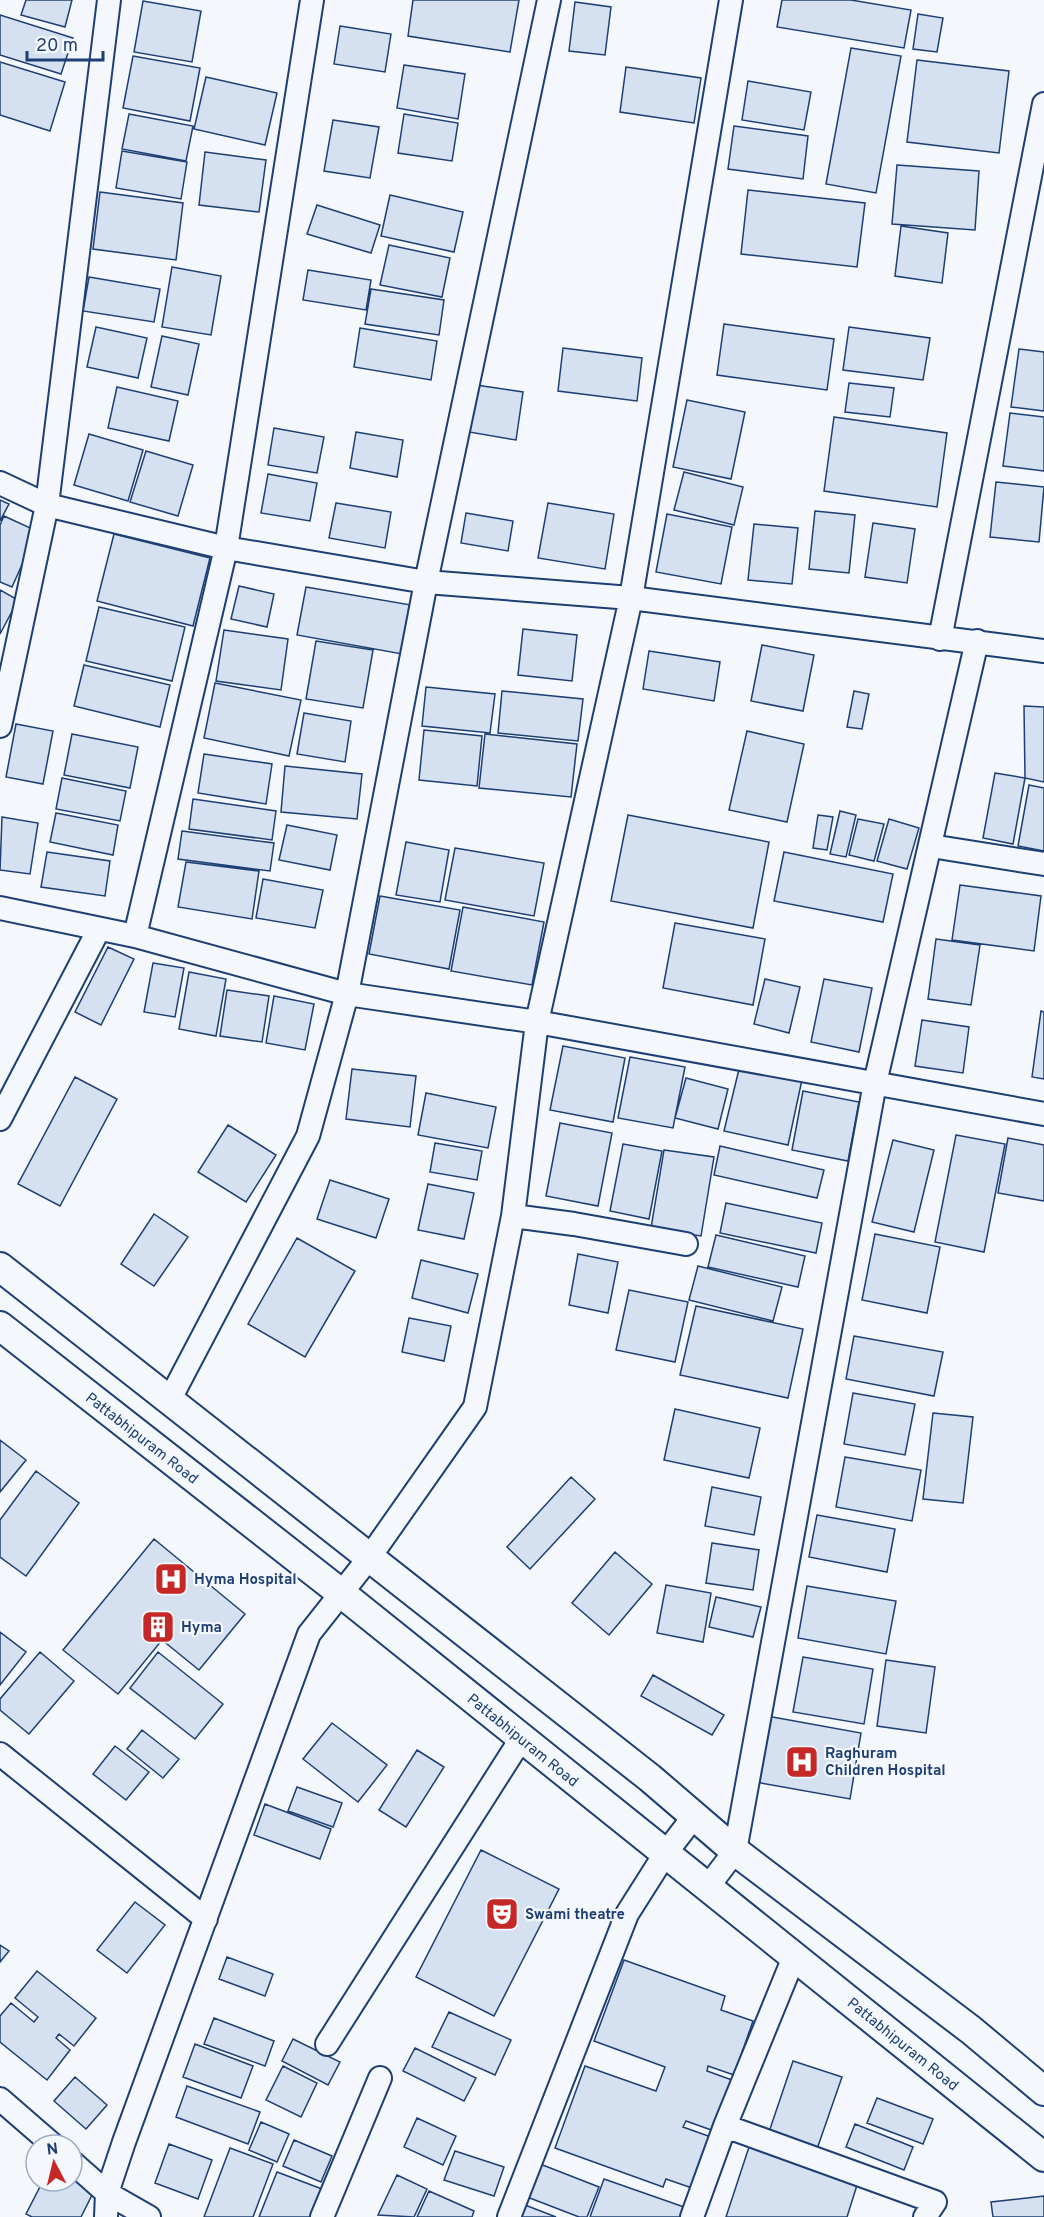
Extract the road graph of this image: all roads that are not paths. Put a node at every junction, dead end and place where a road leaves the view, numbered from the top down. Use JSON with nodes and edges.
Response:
{"nodes":[{"id":1,"x":110,"y":0,"type":"edge"},
{"id":2,"x":312,"y":0,"type":"edge"},
{"id":3,"x":549,"y":0,"type":"edge"},
{"id":4,"x":731,"y":0,"type":"edge"},
{"id":5,"x":1044,"y":104,"type":"edge"},
{"id":6,"x":0,"y":483,"type":"edge"},
{"id":7,"x":47,"y":506,"type":"junction"},
{"id":8,"x":226,"y":548,"type":"junction"},
{"id":9,"x":426,"y":582,"type":"junction"},
{"id":10,"x":631,"y":598,"type":"junction"},
{"id":11,"x":940,"y":639,"type":"junction"},
{"id":12,"x":977,"y":641,"type":"junction"},
{"id":13,"x":1044,"y":651,"type":"edge"},
{"id":14,"x":0,"y":726,"type":"edge"},
{"id":15,"x":931,"y":846,"type":"junction"},
{"id":16,"x":1044,"y":864,"type":"edge"},
{"id":17,"x":0,"y":908,"type":"edge"},
{"id":18,"x":99,"y":929,"type":"junction"},
{"id":19,"x":135,"y":936,"type":"junction"},
{"id":20,"x":348,"y":994,"type":"junction"},
{"id":21,"x":537,"y":1022,"type":"junction"},
{"id":22,"x":875,"y":1083,"type":"junction"},
{"id":23,"x":1044,"y":1114,"type":"edge"},
{"id":24,"x":0,"y":1119,"type":"edge"},
{"id":25,"x":513,"y":1216,"type":"junction"},
{"id":26,"x":686,"y":1244,"type":"dead end"},
{"id":27,"x":0,"y":1267,"type":"edge"},
{"id":28,"x":0,"y":1326,"type":"edge"},
{"id":29,"x":170,"y":1399,"type":"junction"},
{"id":30,"x":369,"y":1558,"type":"junction"},
{"id":31,"x":341,"y":1593,"type":"junction"},
{"id":32,"x":521,"y":1739,"type":"junction"},
{"id":33,"x":0,"y":1754,"type":"edge"},
{"id":34,"x":695,"y":1815,"type":"junction"},
{"id":35,"x":735,"y":1851,"type":"junction"},
{"id":36,"x":665,"y":1854,"type":"junction"},
{"id":37,"x":707,"y":1888,"type":"junction"},
{"id":38,"x":206,"y":1919,"type":"junction"},
{"id":39,"x":795,"y":1957,"type":"junction"},
{"id":40,"x":327,"y":2044,"type":"dead end"},
{"id":41,"x":380,"y":2078,"type":"dead end"},
{"id":42,"x":1044,"y":2091,"type":"edge"},
{"id":43,"x":0,"y":2099,"type":"edge"},
{"id":44,"x":725,"y":2126,"type":"junction"},
{"id":45,"x":39,"y":2133,"type":"edge"},
{"id":46,"x":1044,"y":2157,"type":"edge"},
{"id":47,"x":84,"y":2173,"type":"edge"},
{"id":48,"x":107,"y":2193,"type":"junction"},
{"id":49,"x":106,"y":2217,"type":"edge"},
{"id":50,"x":150,"y":2217,"type":"edge"},
{"id":51,"x":322,"y":2217,"type":"edge"},
{"id":52,"x":509,"y":2217,"type":"edge"},
{"id":53,"x":692,"y":2217,"type":"edge"},
{"id":54,"x":924,"y":2217,"type":"edge"}],
"edges":[{"from":1,"to":7,"type":"street"},
{"from":2,"to":8,"type":"street"},
{"from":3,"to":9,"type":"street"},
{"from":4,"to":10,"type":"street"},
{"from":5,"to":11,"type":"street"},
{"from":6,"to":7,"type":"street"},
{"from":7,"to":8,"type":"street"},
{"from":7,"to":14,"type":"street"},
{"from":8,"to":9,"type":"street"},
{"from":8,"to":19,"type":"street"},
{"from":9,"to":10,"type":"street"},
{"from":9,"to":20,"type":"street"},
{"from":10,"to":11,"type":"street"},
{"from":10,"to":21,"type":"street"},
{"from":11,"to":12,"type":"street"},
{"from":12,"to":13,"type":"street"},
{"from":12,"to":15,"type":"street"},
{"from":15,"to":16,"type":"street"},
{"from":15,"to":22,"type":"street"},
{"from":17,"to":18,"type":"street"},
{"from":18,"to":19,"type":"street"},
{"from":18,"to":24,"type":"street"},
{"from":19,"to":20,"type":"street"},
{"from":20,"to":21,"type":"street"},
{"from":20,"to":29,"type":"street"},
{"from":21,"to":22,"type":"street"},
{"from":21,"to":25,"type":"street"},
{"from":22,"to":23,"type":"street"},
{"from":22,"to":35,"type":"street"},
{"from":25,"to":26,"type":"street"},
{"from":25,"to":30,"type":"street"},
{"from":27,"to":29,"type":"street"},
{"from":28,"to":31,"type":"street","name":"Pattabhipuram Road"},
{"from":29,"to":30,"type":"street"},
{"from":30,"to":31,"type":"street"},
{"from":30,"to":34,"type":"street"},
{"from":31,"to":32,"type":"street","name":"Pattabhipuram Road"},
{"from":31,"to":38,"type":"street"},
{"from":32,"to":36,"type":"street","name":"Pattabhipuram Road"},
{"from":32,"to":40,"type":"street"},
{"from":33,"to":38,"type":"street"},
{"from":34,"to":35,"type":"street"},
{"from":34,"to":36,"type":"street"},
{"from":35,"to":37,"type":"street"},
{"from":35,"to":42,"type":"street"},
{"from":36,"to":37,"type":"street","name":"Pattabhipuram Road"},
{"from":36,"to":52,"type":"street"},
{"from":37,"to":39,"type":"street","name":"Pattabhipuram Road"},
{"from":38,"to":48,"type":"street"},
{"from":39,"to":44,"type":"street"},
{"from":39,"to":46,"type":"street","name":"Pattabhipuram Road"},
{"from":41,"to":51,"type":"street"},
{"from":43,"to":45,"type":"street"},
{"from":44,"to":53,"type":"street"},
{"from":44,"to":54,"type":"street"},
{"from":47,"to":48,"type":"street"},
{"from":48,"to":49,"type":"street"},
{"from":48,"to":50,"type":"street"}]}
